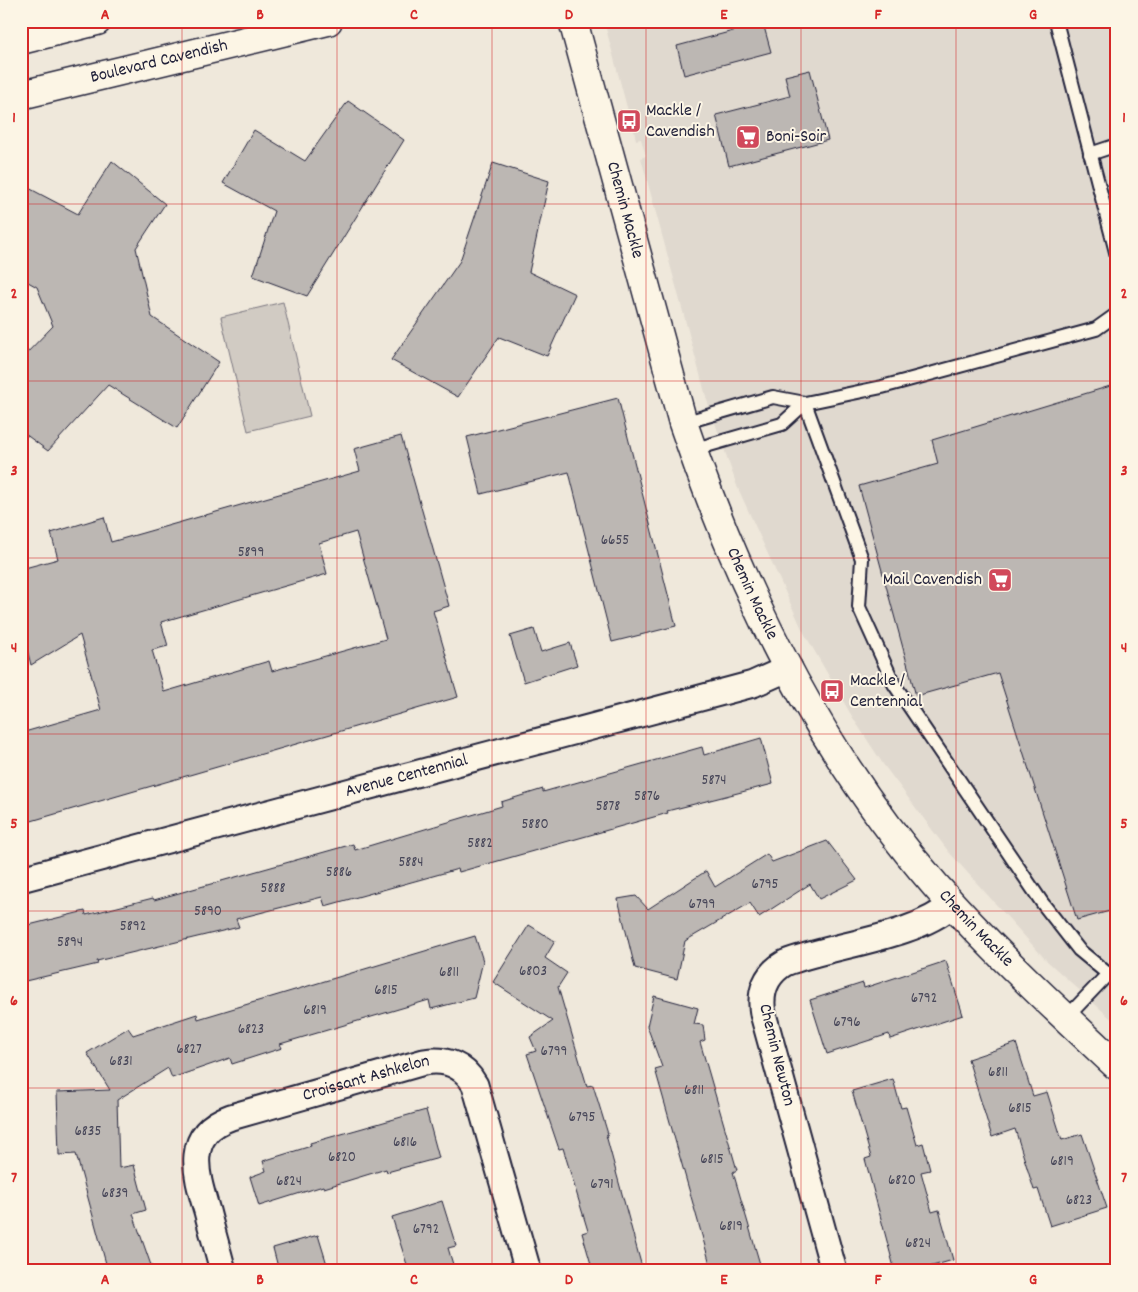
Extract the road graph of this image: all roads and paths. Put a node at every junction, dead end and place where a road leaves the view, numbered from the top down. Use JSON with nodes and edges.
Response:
{"nodes":[{"id":1,"x":97,"y":21,"type":"edge"},
{"id":2,"x":328,"y":21,"type":"edge"},
{"id":3,"x":573,"y":21,"type":"edge"},
{"id":4,"x":1056,"y":21,"type":"edge"},
{"id":5,"x":21,"y":40,"type":"edge"},
{"id":6,"x":21,"y":95,"type":"edge"},
{"id":7,"x":1117,"y":145,"type":"edge"},
{"id":8,"x":1090,"y":154,"type":"junction"},
{"id":9,"x":1117,"y":256,"type":"edge"},
{"id":10,"x":1117,"y":314,"type":"edge"},
{"id":11,"x":805,"y":403,"type":"junction"},
{"id":12,"x":683,"y":423,"type":"junction"},
{"id":13,"x":692,"y":450,"type":"junction"},
{"id":14,"x":789,"y":668,"type":"junction"},
{"id":15,"x":21,"y":879,"type":"edge"},
{"id":16,"x":953,"y":904,"type":"junction"},
{"id":17,"x":1112,"y":973,"type":"edge"},
{"id":18,"x":1066,"y":1018,"type":"junction"},
{"id":19,"x":1117,"y":1066,"type":"edge"},
{"id":20,"x":223,"y":1271,"type":"edge"},
{"id":21,"x":528,"y":1271,"type":"edge"},
{"id":22,"x":834,"y":1271,"type":"edge"}],
"edges":[{"from":1,"to":5,"type":"street"},
{"from":2,"to":6,"type":"street","name":"Boulevard Cavendish"},
{"from":3,"to":12,"type":"street","name":"Chemin Mackle"},
{"from":4,"to":8,"type":"lane"},
{"from":7,"to":8,"type":"lane"},
{"from":8,"to":9,"type":"lane"},
{"from":10,"to":11,"type":"lane"},
{"from":11,"to":12,"type":"lane"},
{"from":11,"to":13,"type":"lane"},
{"from":11,"to":17,"type":"lane"},
{"from":12,"to":13,"type":"street","name":"Chemin Mackle"},
{"from":13,"to":14,"type":"street","name":"Chemin Mackle"},
{"from":14,"to":15,"type":"street","name":"Avenue Centennial"},
{"from":14,"to":16,"type":"street","name":"Chemin Mackle"},
{"from":16,"to":18,"type":"street","name":"Chemin Mackle"},
{"from":16,"to":22,"type":"street","name":"Chemin Newton"},
{"from":17,"to":18,"type":"lane"},
{"from":18,"to":19,"type":"street","name":"Chemin Mackle"},
{"from":20,"to":21,"type":"street","name":"Croissant Ashkelon"}]}
